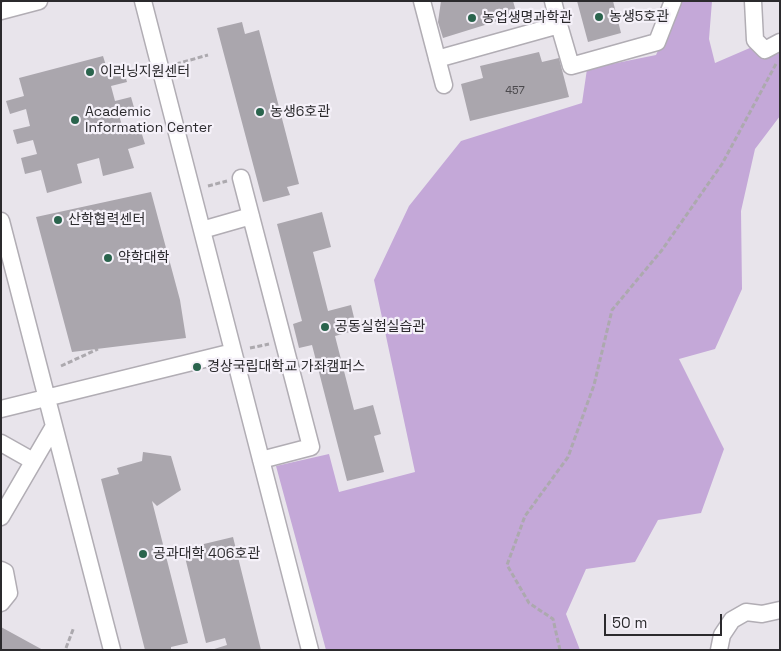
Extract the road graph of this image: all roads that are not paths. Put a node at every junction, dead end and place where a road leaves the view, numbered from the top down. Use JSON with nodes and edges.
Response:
{"nodes":[{"id":1,"x":38,"y":1,"type":"edge"},
{"id":2,"x":143,"y":1,"type":"edge"},
{"id":3,"x":422,"y":1,"type":"edge"},
{"id":4,"x":553,"y":1,"type":"edge"},
{"id":5,"x":672,"y":1,"type":"edge"},
{"id":6,"x":753,"y":1,"type":"edge"},
{"id":7,"x":1,"y":11,"type":"edge"},
{"id":8,"x":559,"y":25,"type":"junction"},
{"id":9,"x":779,"y":48,"type":"edge"},
{"id":10,"x":437,"y":60,"type":"junction"},
{"id":11,"x":444,"y":85,"type":"dead end"},
{"id":12,"x":241,"y":178,"type":"dead end"},
{"id":13,"x":251,"y":216,"type":"junction"},
{"id":14,"x":1,"y":221,"type":"edge"},
{"id":15,"x":202,"y":230,"type":"junction"},
{"id":16,"x":233,"y":352,"type":"junction"},
{"id":17,"x":48,"y":398,"type":"junction"},
{"id":18,"x":1,"y":409,"type":"edge"},
{"id":19,"x":54,"y":426,"type":"junction"},
{"id":20,"x":1,"y":443,"type":"edge"},
{"id":21,"x":34,"y":460,"type":"junction"},
{"id":22,"x":261,"y":460,"type":"junction"},
{"id":23,"x":1,"y":516,"type":"edge"},
{"id":24,"x":1,"y":570,"type":"edge"},
{"id":25,"x":1,"y":604,"type":"edge"},
{"id":26,"x":780,"y":610,"type":"edge"},
{"id":27,"x":112,"y":650,"type":"edge"},
{"id":28,"x":310,"y":650,"type":"edge"},
{"id":29,"x":719,"y":650,"type":"edge"}],
"edges":[{"from":1,"to":7,"type":"street"},
{"from":2,"to":15,"type":"street"},
{"from":3,"to":10,"type":"street"},
{"from":4,"to":8,"type":"street"},
{"from":5,"to":8,"type":"street"},
{"from":6,"to":9,"type":"street"},
{"from":8,"to":10,"type":"street"},
{"from":10,"to":11,"type":"street"},
{"from":12,"to":13,"type":"street"},
{"from":13,"to":15,"type":"street"},
{"from":13,"to":22,"type":"street"},
{"from":14,"to":17,"type":"street"},
{"from":15,"to":16,"type":"street"},
{"from":16,"to":17,"type":"street"},
{"from":16,"to":22,"type":"street"},
{"from":17,"to":18,"type":"street"},
{"from":17,"to":19,"type":"street"},
{"from":19,"to":21,"type":"street"},
{"from":19,"to":27,"type":"street"},
{"from":20,"to":21,"type":"street"},
{"from":21,"to":23,"type":"street"},
{"from":22,"to":28,"type":"street"},
{"from":24,"to":25,"type":"street"},
{"from":26,"to":29,"type":"street"}]}
